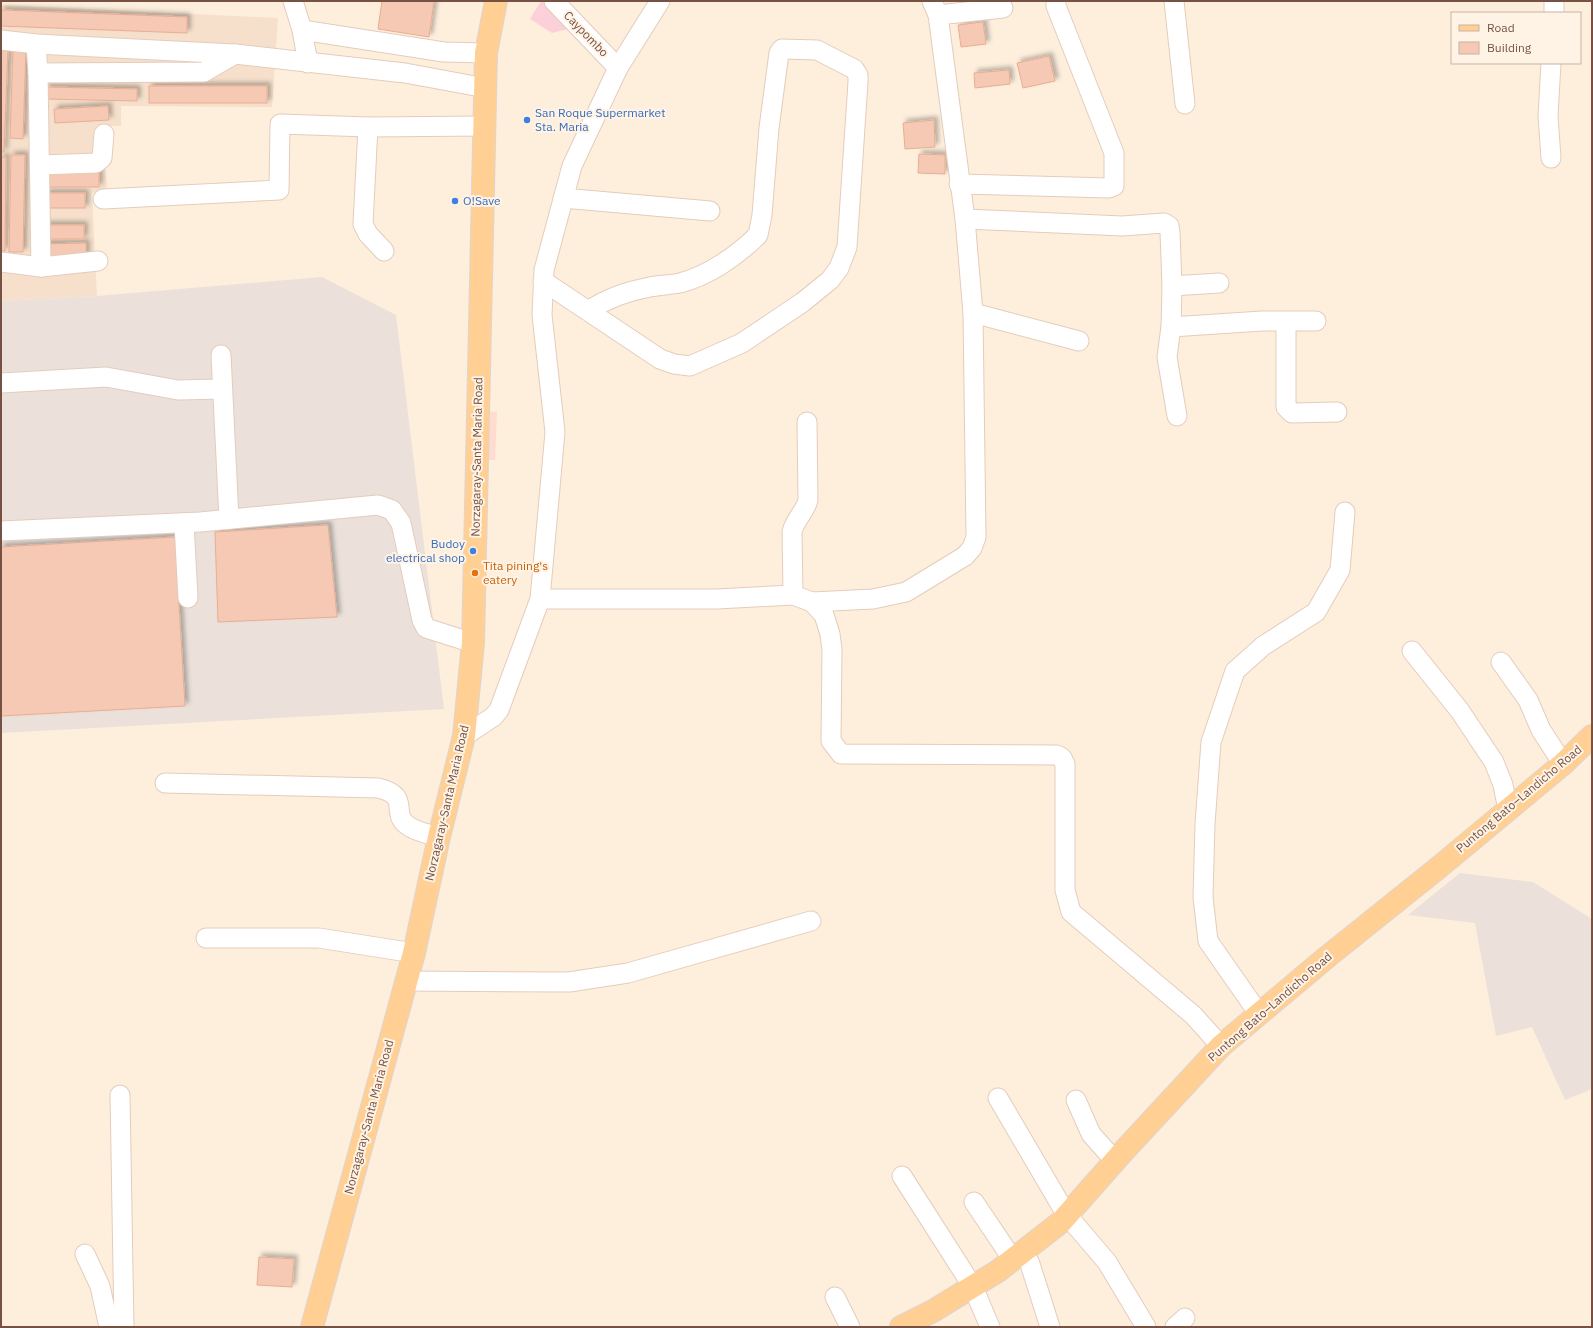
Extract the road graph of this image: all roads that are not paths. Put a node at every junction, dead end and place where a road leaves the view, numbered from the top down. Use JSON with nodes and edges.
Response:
{"nodes":[{"id":1,"x":293,"y":1,"type":"edge"},
{"id":2,"x":496,"y":1,"type":"edge"},
{"id":3,"x":554,"y":1,"type":"edge"},
{"id":4,"x":660,"y":1,"type":"edge"},
{"id":5,"x":1056,"y":1,"type":"edge"},
{"id":6,"x":1174,"y":1,"type":"edge"},
{"id":7,"x":1554,"y":1,"type":"edge"},
{"id":8,"x":935,"y":8,"type":"edge"},
{"id":9,"x":1003,"y":8,"type":"dead end"},
{"id":10,"x":1554,"y":12,"type":"edge"},
{"id":11,"x":302,"y":30,"type":"junction"},
{"id":12,"x":1,"y":40,"type":"edge"},
{"id":13,"x":36,"y":44,"type":"junction"},
{"id":14,"x":486,"y":53,"type":"junction"},
{"id":15,"x":235,"y":54,"type":"junction"},
{"id":16,"x":308,"y":63,"type":"junction"},
{"id":17,"x":1551,"y":64,"type":"edge"},
{"id":18,"x":618,"y":68,"type":"junction"},
{"id":19,"x":38,"y":73,"type":"junction"},
{"id":20,"x":486,"y":88,"type":"junction"},
{"id":21,"x":1186,"y":104,"type":"dead end"},
{"id":22,"x":485,"y":126,"type":"junction"},
{"id":23,"x":368,"y":127,"type":"junction"},
{"id":24,"x":104,"y":134,"type":"dead end"},
{"id":25,"x":1552,"y":158,"type":"dead end"},
{"id":26,"x":40,"y":165,"type":"junction"},
{"id":27,"x":959,"y":184,"type":"junction"},
{"id":28,"x":563,"y":198,"type":"junction"},
{"id":29,"x":103,"y":199,"type":"dead end"},
{"id":30,"x":710,"y":211,"type":"dead end"},
{"id":31,"x":965,"y":219,"type":"junction"},
{"id":32,"x":384,"y":251,"type":"dead end"},
{"id":33,"x":98,"y":261,"type":"dead end"},
{"id":34,"x":1,"y":262,"type":"edge"},
{"id":35,"x":41,"y":267,"type":"junction"},
{"id":36,"x":543,"y":281,"type":"junction"},
{"id":37,"x":1219,"y":283,"type":"dead end"},
{"id":38,"x":1172,"y":286,"type":"junction"},
{"id":39,"x":588,"y":311,"type":"junction"},
{"id":40,"x":973,"y":313,"type":"junction"},
{"id":41,"x":1316,"y":321,"type":"dead end"},
{"id":42,"x":1286,"y":322,"type":"junction"},
{"id":43,"x":1171,"y":327,"type":"junction"},
{"id":44,"x":1079,"y":341,"type":"dead end"},
{"id":45,"x":221,"y":355,"type":"dead end"},
{"id":46,"x":1,"y":383,"type":"edge"},
{"id":47,"x":222,"y":389,"type":"junction"},
{"id":48,"x":1337,"y":412,"type":"dead end"},
{"id":49,"x":1176,"y":416,"type":"dead end"},
{"id":50,"x":807,"y":422,"type":"dead end"},
{"id":51,"x":1345,"y":512,"type":"dead end"},
{"id":52,"x":229,"y":519,"type":"junction"},
{"id":53,"x":184,"y":523,"type":"junction"},
{"id":54,"x":1,"y":531,"type":"edge"},
{"id":55,"x":793,"y":595,"type":"junction"},
{"id":56,"x":188,"y":598,"type":"dead end"},
{"id":57,"x":540,"y":599,"type":"junction"},
{"id":58,"x":812,"y":602,"type":"junction"},
{"id":59,"x":473,"y":643,"type":"junction"},
{"id":60,"x":1412,"y":650,"type":"dead end"},
{"id":61,"x":1501,"y":662,"type":"dead end"},
{"id":62,"x":464,"y":736,"type":"junction"},
{"id":63,"x":1592,"y":736,"type":"edge"},
{"id":64,"x":1563,"y":764,"type":"junction"},
{"id":65,"x":165,"y":783,"type":"dead end"},
{"id":66,"x":1508,"y":810,"type":"junction"},
{"id":67,"x":439,"y":837,"type":"junction"},
{"id":68,"x":810,"y":921,"type":"dead end"},
{"id":69,"x":206,"y":938,"type":"dead end"},
{"id":70,"x":414,"y":953,"type":"junction"},
{"id":71,"x":406,"y":981,"type":"junction"},
{"id":72,"x":1258,"y":1014,"type":"junction"},
{"id":73,"x":1221,"y":1046,"type":"junction"},
{"id":74,"x":120,"y":1095,"type":"dead end"},
{"id":75,"x":998,"y":1098,"type":"dead end"},
{"id":76,"x":1076,"y":1100,"type":"dead end"},
{"id":77,"x":1115,"y":1161,"type":"junction"},
{"id":78,"x":902,"y":1176,"type":"dead end"},
{"id":79,"x":974,"y":1202,"type":"dead end"},
{"id":80,"x":1066,"y":1214,"type":"junction"},
{"id":81,"x":85,"y":1254,"type":"dead end"},
{"id":82,"x":1018,"y":1256,"type":"junction"},
{"id":83,"x":973,"y":1287,"type":"junction"},
{"id":84,"x":835,"y":1297,"type":"dead end"},
{"id":85,"x":109,"y":1327,"type":"edge"},
{"id":86,"x":124,"y":1327,"type":"edge"},
{"id":87,"x":312,"y":1327,"type":"edge"},
{"id":88,"x":850,"y":1327,"type":"edge"},
{"id":89,"x":901,"y":1327,"type":"edge"},
{"id":90,"x":990,"y":1327,"type":"edge"},
{"id":91,"x":1050,"y":1327,"type":"edge"},
{"id":92,"x":1146,"y":1327,"type":"edge"}],
"edges":[{"from":1,"to":11,"type":"street"},
{"from":2,"to":14,"type":"main road","name":"Norzagaray-Santa Maria Road"},
{"from":3,"to":18,"type":"street","name":"Caypombo"},
{"from":4,"to":18,"type":"street"},
{"from":5,"to":27,"type":"street"},
{"from":6,"to":21,"type":"street"},
{"from":7,"to":10,"type":"street"},
{"from":8,"to":9,"type":"street"},
{"from":8,"to":27,"type":"street"},
{"from":11,"to":14,"type":"street"},
{"from":11,"to":16,"type":"street"},
{"from":12,"to":13,"type":"street"},
{"from":13,"to":15,"type":"street"},
{"from":13,"to":19,"type":"street"},
{"from":14,"to":20,"type":"main road","name":"Norzagaray-Santa Maria Road"},
{"from":15,"to":16,"type":"street"},
{"from":15,"to":19,"type":"street"},
{"from":16,"to":20,"type":"street"},
{"from":17,"to":25,"type":"street"},
{"from":18,"to":28,"type":"street"},
{"from":19,"to":26,"type":"street"},
{"from":20,"to":22,"type":"main road","name":"Norzagaray-Santa Maria Road"},
{"from":22,"to":23,"type":"street"},
{"from":22,"to":59,"type":"main road","name":"Norzagaray-Santa Maria Road"},
{"from":23,"to":29,"type":"street"},
{"from":23,"to":32,"type":"street"},
{"from":24,"to":26,"type":"street"},
{"from":26,"to":35,"type":"street"},
{"from":27,"to":31,"type":"street"},
{"from":28,"to":30,"type":"street"},
{"from":28,"to":36,"type":"street"},
{"from":31,"to":38,"type":"street"},
{"from":31,"to":40,"type":"street"},
{"from":33,"to":35,"type":"street"},
{"from":34,"to":35,"type":"street"},
{"from":36,"to":39,"type":"street"},
{"from":36,"to":57,"type":"street"},
{"from":37,"to":38,"type":"street"},
{"from":38,"to":43,"type":"street"},
{"from":39,"to":39,"type":"street"},
{"from":40,"to":44,"type":"street"},
{"from":40,"to":58,"type":"street"},
{"from":41,"to":42,"type":"street"},
{"from":42,"to":43,"type":"street"},
{"from":42,"to":48,"type":"street"},
{"from":43,"to":49,"type":"street"},
{"from":45,"to":47,"type":"street"},
{"from":46,"to":47,"type":"street"},
{"from":47,"to":52,"type":"street"},
{"from":50,"to":55,"type":"street"},
{"from":51,"to":72,"type":"street"},
{"from":52,"to":53,"type":"street"},
{"from":52,"to":59,"type":"street"},
{"from":53,"to":54,"type":"street"},
{"from":53,"to":56,"type":"street"},
{"from":55,"to":57,"type":"street"},
{"from":55,"to":58,"type":"street"},
{"from":57,"to":62,"type":"street"},
{"from":58,"to":73,"type":"street"},
{"from":59,"to":62,"type":"main road","name":"Norzagaray-Santa Maria Road"},
{"from":60,"to":66,"type":"street"},
{"from":61,"to":64,"type":"street"},
{"from":62,"to":67,"type":"main road","name":"Norzagaray-Santa Maria Road"},
{"from":63,"to":64,"type":"main road","name":"Puntong Bato–Landicho Road"},
{"from":64,"to":66,"type":"main road","name":"Puntong Bato–Landicho Road"},
{"from":65,"to":67,"type":"street"},
{"from":66,"to":72,"type":"main road","name":"Puntong Bato–Landicho Road"},
{"from":67,"to":70,"type":"main road","name":"Norzagaray-Santa Maria Road"},
{"from":68,"to":71,"type":"street"},
{"from":69,"to":70,"type":"street"},
{"from":70,"to":71,"type":"main road","name":"Norzagaray-Santa Maria Road"},
{"from":71,"to":87,"type":"main road","name":"Norzagaray-Santa Maria Road"},
{"from":72,"to":73,"type":"main road","name":"Puntong Bato–Landicho Road"},
{"from":73,"to":77,"type":"main road","name":"Puntong Bato–Landicho Road"},
{"from":74,"to":86,"type":"street"},
{"from":75,"to":80,"type":"street"},
{"from":76,"to":77,"type":"street"},
{"from":77,"to":80,"type":"main road","name":"Puntong Bato–Landicho Road"},
{"from":78,"to":83,"type":"street"},
{"from":79,"to":82,"type":"street"},
{"from":80,"to":82,"type":"main road","name":"Puntong Bato–Landicho Road"},
{"from":80,"to":92,"type":"street"},
{"from":81,"to":85,"type":"street"},
{"from":82,"to":83,"type":"main road","name":"Puntong Bato–Landicho Road"},
{"from":82,"to":91,"type":"street"},
{"from":83,"to":89,"type":"main road","name":"Puntong Bato–Landicho Road"},
{"from":83,"to":90,"type":"street"},
{"from":84,"to":88,"type":"street"}]}
